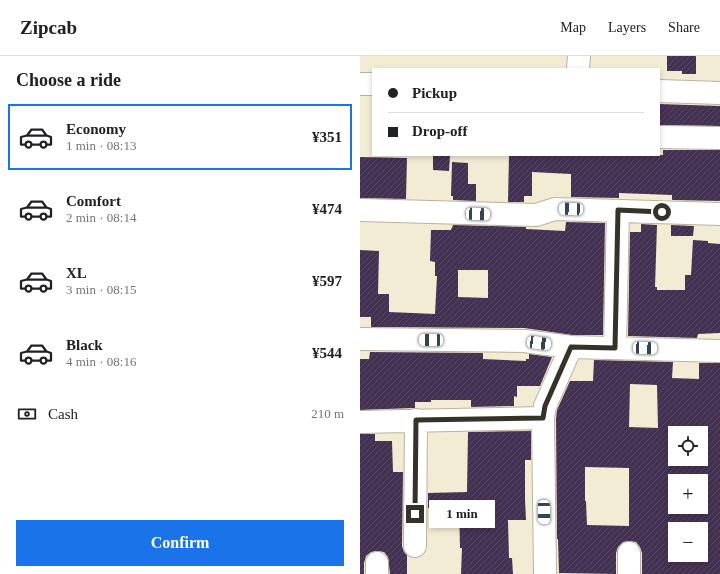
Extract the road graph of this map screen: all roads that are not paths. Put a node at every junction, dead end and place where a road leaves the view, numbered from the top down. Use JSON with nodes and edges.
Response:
{"nodes":[{"id":1,"x":579,"y":56,"type":"edge"},
{"id":2,"x":578,"y":68,"type":"edge"},
{"id":3,"x":360,"y":84,"type":"edge"},
{"id":4,"x":372,"y":84,"type":"edge"},
{"id":5,"x":660,"y":91,"type":"edge"},
{"id":6,"x":720,"y":93,"type":"edge"},
{"id":7,"x":660,"y":137,"type":"edge"},
{"id":8,"x":720,"y":138,"type":"edge"},
{"id":9,"x":360,"y":210,"type":"edge"},
{"id":10,"x":618,"y":210,"type":"junction"},
{"id":11,"x":720,"y":214,"type":"edge"},
{"id":12,"x":360,"y":339,"type":"edge"},
{"id":13,"x":571,"y":347,"type":"junction"},
{"id":14,"x":615,"y":348,"type":"junction"},
{"id":15,"x":720,"y":350,"type":"edge"},
{"id":16,"x":543,"y":418,"type":"junction"},
{"id":17,"x":416,"y":420,"type":"junction"},
{"id":18,"x":360,"y":422,"type":"edge"},
{"id":19,"x":415,"y":546,"type":"dead end"},
{"id":20,"x":545,"y":574,"type":"edge"}],
"edges":[{"from":1,"to":2,"type":"street"},
{"from":3,"to":4,"type":"street"},
{"from":5,"to":6,"type":"street"},
{"from":7,"to":8,"type":"street"},
{"from":9,"to":10,"type":"street"},
{"from":10,"to":11,"type":"street"},
{"from":10,"to":14,"type":"street"},
{"from":12,"to":13,"type":"street"},
{"from":13,"to":14,"type":"street"},
{"from":13,"to":16,"type":"street"},
{"from":14,"to":15,"type":"street"},
{"from":16,"to":17,"type":"street"},
{"from":16,"to":20,"type":"street"},
{"from":17,"to":18,"type":"street"},
{"from":17,"to":19,"type":"street"}]}
